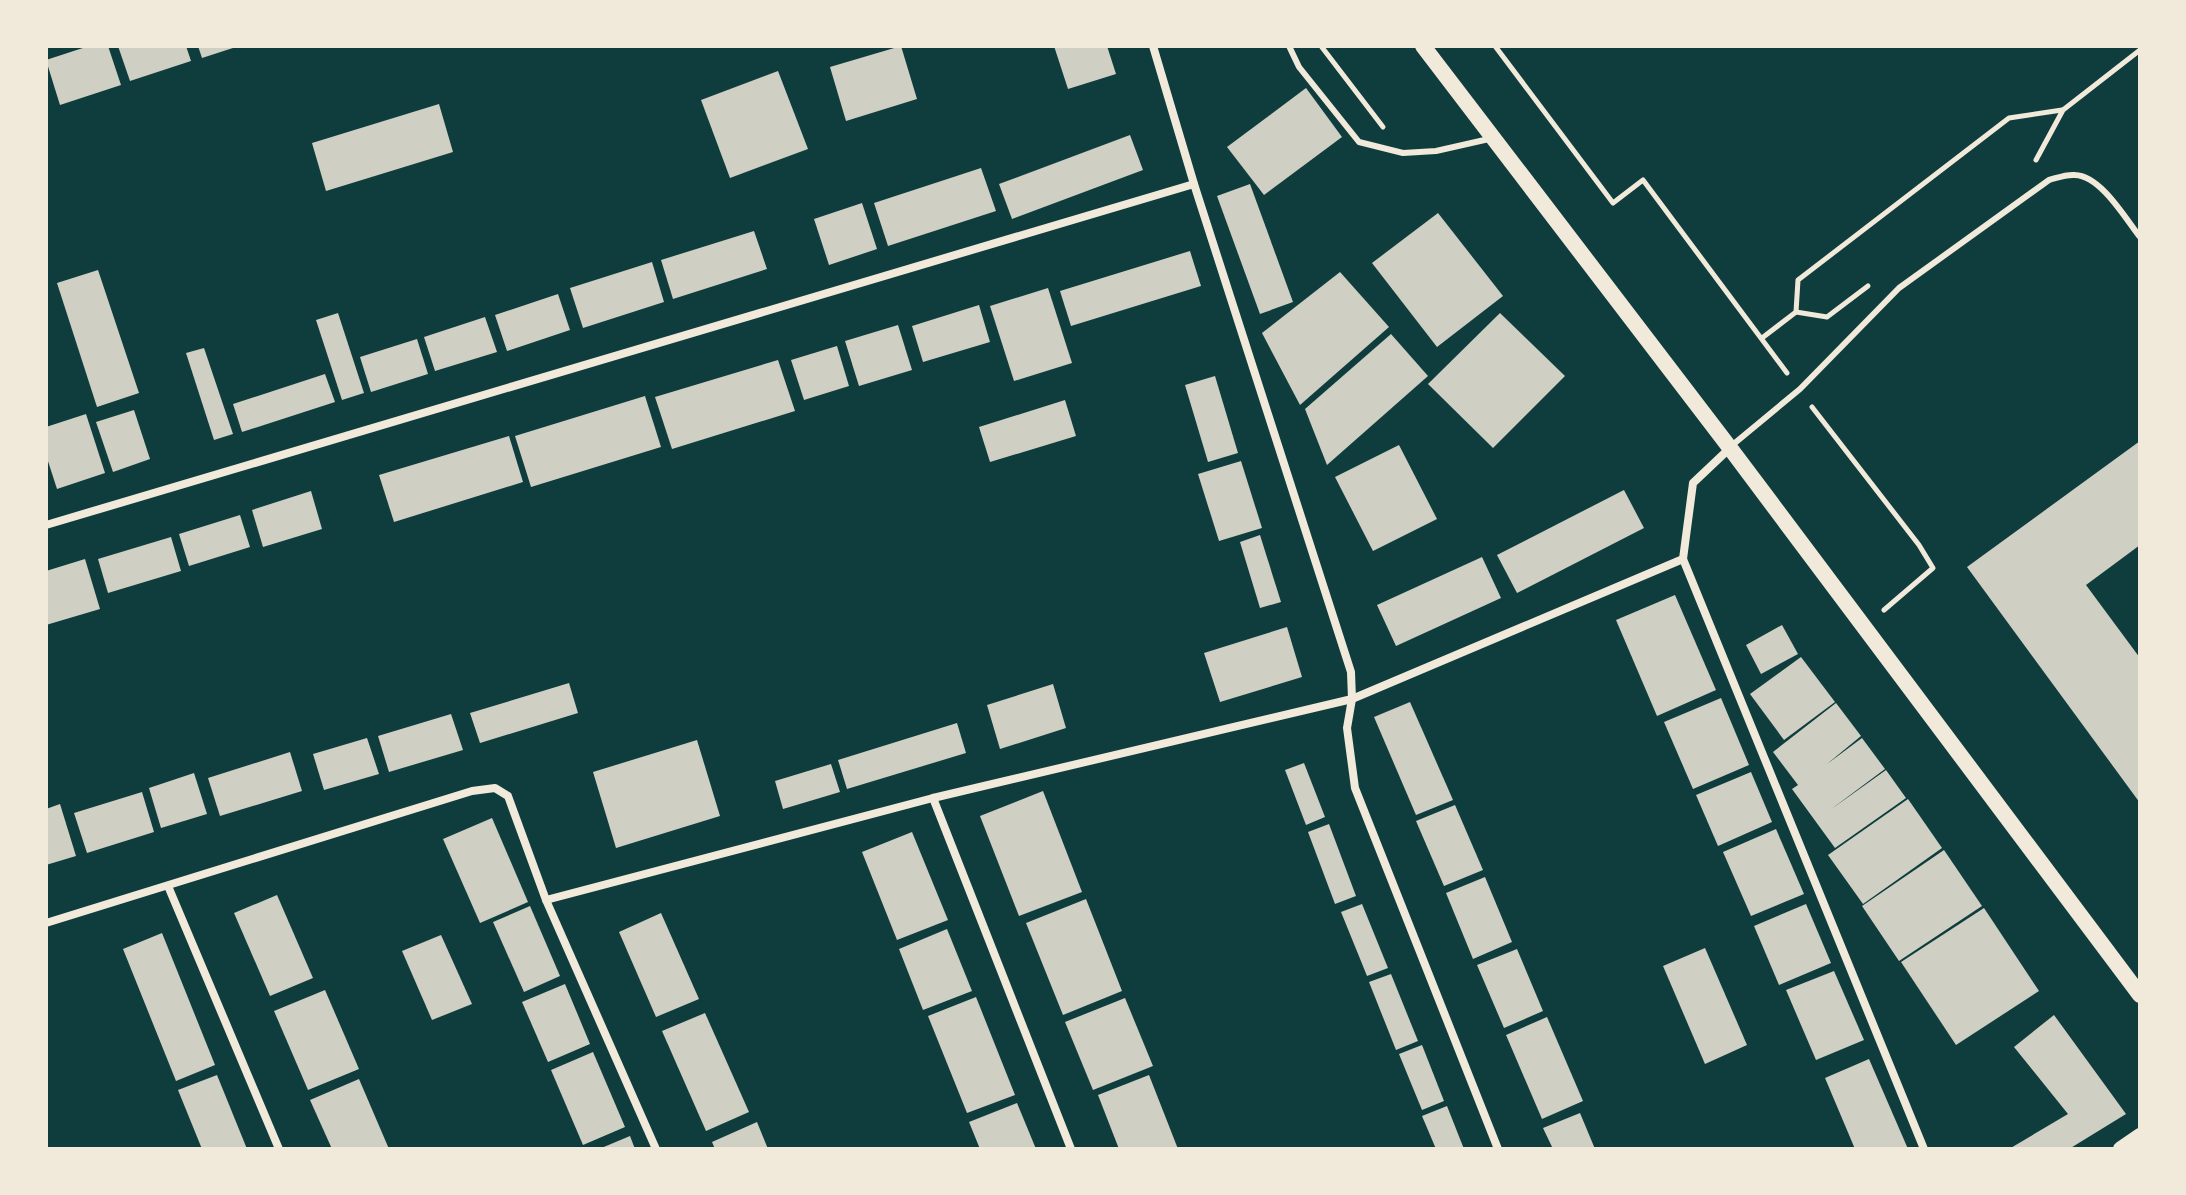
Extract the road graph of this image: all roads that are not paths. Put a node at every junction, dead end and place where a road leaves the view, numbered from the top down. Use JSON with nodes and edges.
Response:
{"nodes":[{"id":1,"x":1153,"y":46,"type":"edge"},
{"id":2,"x":1289,"y":46,"type":"edge"},
{"id":3,"x":1423,"y":46,"type":"edge"},
{"id":4,"x":1493,"y":139,"type":"junction"},
{"id":5,"x":1194,"y":184,"type":"junction"},
{"id":6,"x":2140,"y":237,"type":"edge"},
{"id":7,"x":1730,"y":448,"type":"junction"},
{"id":8,"x":46,"y":525,"type":"edge"},
{"id":9,"x":1683,"y":559,"type":"junction"},
{"id":10,"x":1352,"y":699,"type":"junction"},
{"id":11,"x":933,"y":798,"type":"junction"},
{"id":12,"x":168,"y":886,"type":"junction"},
{"id":13,"x":546,"y":900,"type":"junction"},
{"id":14,"x":46,"y":923,"type":"edge"},
{"id":15,"x":2140,"y":995,"type":"edge"},
{"id":16,"x":2140,"y":1136,"type":"edge"},
{"id":17,"x":279,"y":1149,"type":"edge"},
{"id":18,"x":656,"y":1149,"type":"edge"},
{"id":19,"x":1071,"y":1149,"type":"edge"},
{"id":20,"x":1498,"y":1149,"type":"edge"},
{"id":21,"x":1924,"y":1149,"type":"edge"},
{"id":22,"x":2121,"y":1149,"type":"edge"}],
"edges":[{"from":1,"to":5,"type":"street"},
{"from":2,"to":4,"type":"lane"},
{"from":3,"to":4,"type":"main road"},
{"from":4,"to":7,"type":"main road"},
{"from":5,"to":8,"type":"street"},
{"from":5,"to":10,"type":"street"},
{"from":6,"to":7,"type":"lane"},
{"from":7,"to":9,"type":"street"},
{"from":7,"to":15,"type":"main road"},
{"from":9,"to":10,"type":"street"},
{"from":9,"to":21,"type":"street"},
{"from":10,"to":11,"type":"street"},
{"from":10,"to":20,"type":"street"},
{"from":11,"to":13,"type":"street"},
{"from":11,"to":19,"type":"street"},
{"from":12,"to":13,"type":"street"},
{"from":12,"to":14,"type":"street"},
{"from":12,"to":17,"type":"street"},
{"from":13,"to":18,"type":"street"},
{"from":16,"to":22,"type":"main road"}]}
